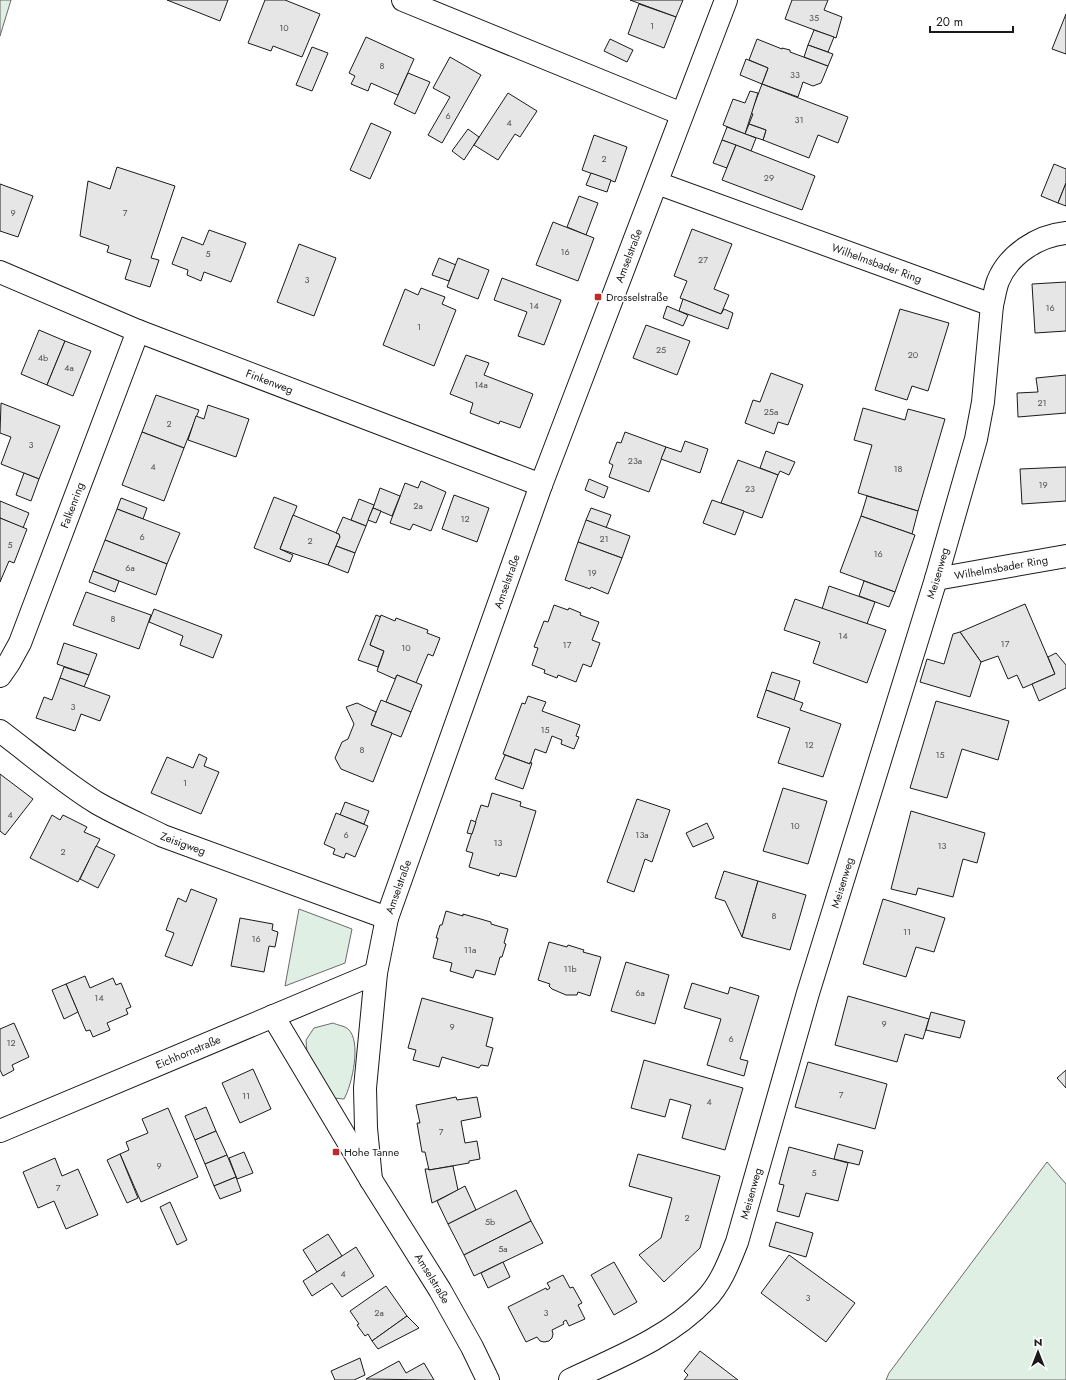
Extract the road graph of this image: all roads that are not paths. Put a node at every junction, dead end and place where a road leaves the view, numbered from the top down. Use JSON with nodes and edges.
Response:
{"nodes":[{"id":1,"x":403,"y":0,"type":"edge"},
{"id":2,"x":726,"y":0,"type":"edge"},
{"id":3,"x":682,"y":114,"type":"junction"},
{"id":4,"x":657,"y":182,"type":"junction"},
{"id":5,"x":1066,"y":233,"type":"edge"},
{"id":6,"x":0,"y":272,"type":"edge"},
{"id":7,"x":992,"y":305,"type":"junction"},
{"id":8,"x":138,"y":331,"type":"junction"},
{"id":9,"x":541,"y":485,"type":"junction"},
{"id":10,"x":1066,"y":556,"type":"edge"},
{"id":11,"x":936,"y":579,"type":"junction"},
{"id":12,"x":0,"y":676,"type":"edge"},
{"id":13,"x":0,"y":731,"type":"edge"},
{"id":14,"x":386,"y":918,"type":"junction"},
{"id":15,"x":376,"y":972,"type":"junction"},
{"id":16,"x":273,"y":1016,"type":"junction"},
{"id":17,"x":0,"y":1131,"type":"edge"},
{"id":18,"x":371,"y":1180,"type":"junction"},
{"id":19,"x":488,"y":1380,"type":"edge"},
{"id":20,"x":570,"y":1380,"type":"edge"}],
"edges":[{"from":1,"to":3,"type":"street"},
{"from":2,"to":3,"type":"street","name":"Amselstraße"},
{"from":3,"to":4,"type":"street","name":"Amselstraße"},
{"from":4,"to":7,"type":"street","name":"Wilhelmsbader Ring"},
{"from":4,"to":9,"type":"street","name":"Amselstraße"},
{"from":5,"to":7,"type":"street"},
{"from":6,"to":8,"type":"street","name":"Finkenweg"},
{"from":7,"to":11,"type":"street","name":"Meisenweg"},
{"from":8,"to":9,"type":"street","name":"Finkenweg"},
{"from":8,"to":12,"type":"street","name":"Falkenring"},
{"from":9,"to":14,"type":"street","name":"Amselstraße"},
{"from":10,"to":11,"type":"street","name":"Wilhelmsbader Ring"},
{"from":11,"to":20,"type":"street","name":"Meisenweg"},
{"from":13,"to":14,"type":"street","name":"Zeisigweg"},
{"from":14,"to":15,"type":"street","name":"Amselstraße"},
{"from":15,"to":16,"type":"street","name":"Eichhornstraße"},
{"from":15,"to":18,"type":"street","name":"Amselstraße"},
{"from":16,"to":17,"type":"street","name":"Eichhornstraße"},
{"from":16,"to":18,"type":"street","name":"Amselstraße"},
{"from":18,"to":19,"type":"street","name":"Amselstraße"}]}
